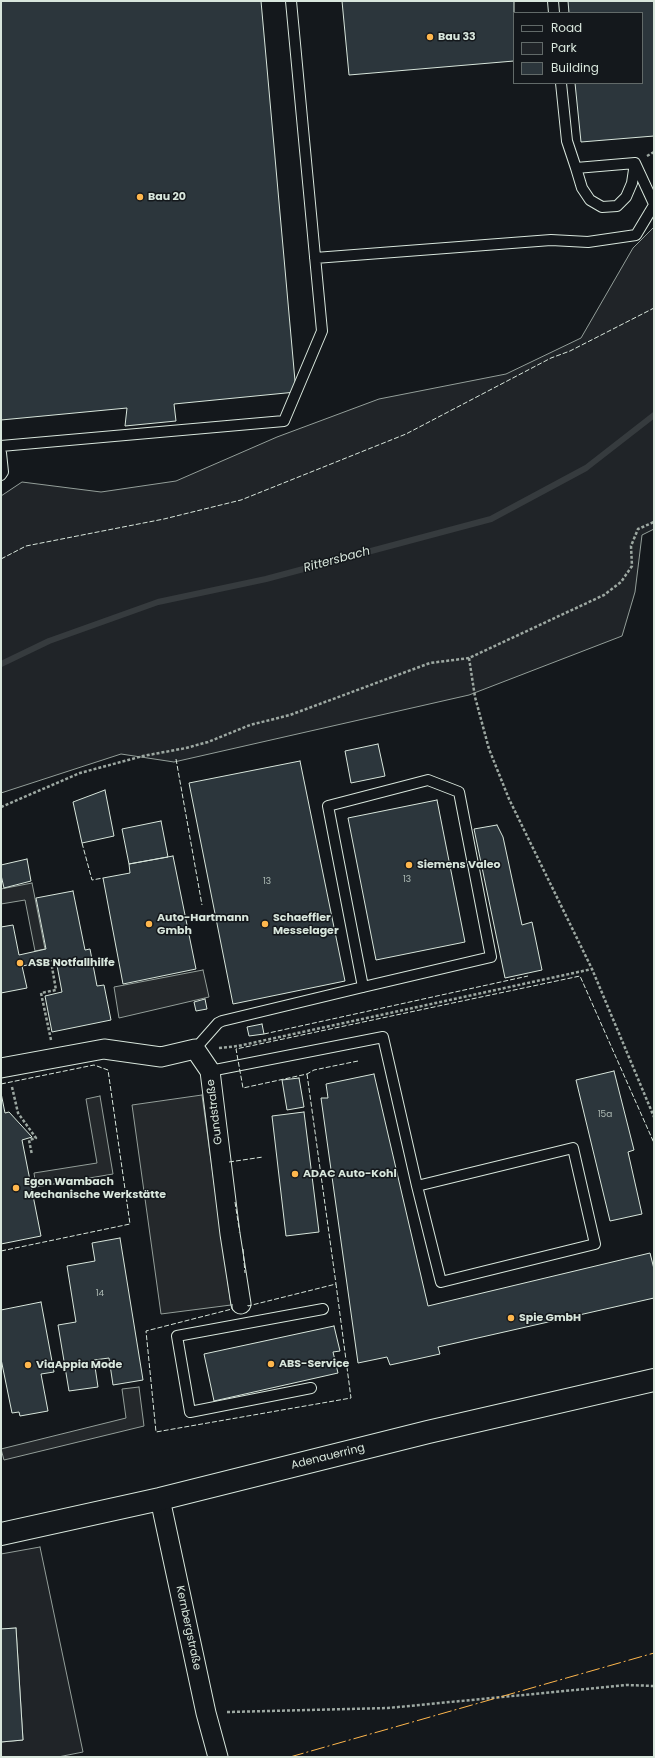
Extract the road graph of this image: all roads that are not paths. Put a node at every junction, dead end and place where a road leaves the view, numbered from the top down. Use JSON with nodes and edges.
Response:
{"nodes":[{"id":1,"x":291,"y":1,"type":"edge"},
{"id":2,"x":553,"y":1,"type":"edge"},
{"id":3,"x":554,"y":12,"type":"edge"},
{"id":4,"x":561,"y":84,"type":"edge"},
{"id":5,"x":635,"y":163,"type":"junction"},
{"id":6,"x":576,"y":168,"type":"junction"},
{"id":7,"x":654,"y":204,"type":"edge"},
{"id":8,"x":315,"y":258,"type":"junction"},
{"id":9,"x":1,"y":446,"type":"edge"},
{"id":10,"x":1,"y":453,"type":"edge"},
{"id":11,"x":1,"y":475,"type":"edge"},
{"id":12,"x":363,"y":988,"type":"junction"},
{"id":13,"x":195,"y":1049,"type":"junction"},
{"id":14,"x":4,"y":1068,"type":"edge"},
{"id":15,"x":210,"y":1071,"type":"junction"},
{"id":16,"x":417,"y":1186,"type":"junction"},
{"id":17,"x":241,"y":1304,"type":"joint"},
{"id":18,"x":324,"y":1310,"type":"dead end"},
{"id":19,"x":244,"y":1324,"type":"junction"},
{"id":20,"x":654,"y":1380,"type":"edge"},
{"id":21,"x":311,"y":1388,"type":"dead end"},
{"id":22,"x":160,"y":1499,"type":"junction"},
{"id":23,"x":1,"y":1534,"type":"edge"},
{"id":24,"x":218,"y":1757,"type":"edge"}],
"edges":[{"from":1,"to":8,"type":"lane"},
{"from":2,"to":3,"type":"lane"},
{"from":4,"to":6,"type":"lane"},
{"from":5,"to":6,"type":"lane"},
{"from":5,"to":6,"type":"lane"},
{"from":5,"to":7,"type":"lane"},
{"from":7,"to":8,"type":"lane"},
{"from":8,"to":9,"type":"lane"},
{"from":10,"to":11,"type":"lane"},
{"from":12,"to":12,"type":"lane"},
{"from":12,"to":13,"type":"lane"},
{"from":13,"to":14,"type":"street"},
{"from":13,"to":15,"type":"street","name":"Gundstraße"},
{"from":15,"to":16,"type":"lane"},
{"from":15,"to":17,"type":"street","name":"Gundstraße"},
{"from":16,"to":16,"type":"lane"},
{"from":17,"to":19,"type":"lane"},
{"from":18,"to":19,"type":"lane"},
{"from":19,"to":21,"type":"lane"},
{"from":20,"to":22,"type":"main road","name":"Adenauerring"},
{"from":22,"to":23,"type":"main road","name":"Adenauerring"},
{"from":22,"to":24,"type":"street","name":"Kernbergstraße"}]}
